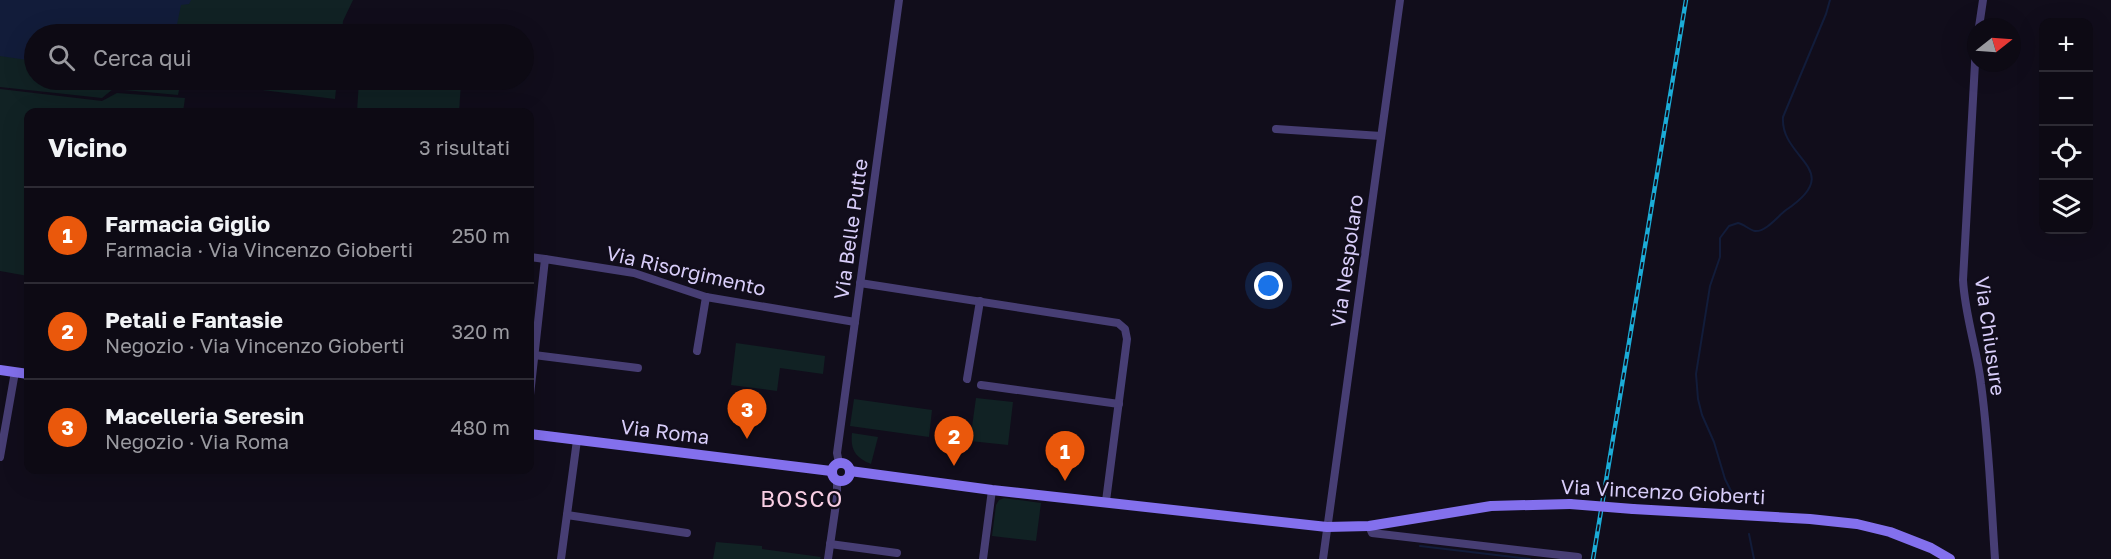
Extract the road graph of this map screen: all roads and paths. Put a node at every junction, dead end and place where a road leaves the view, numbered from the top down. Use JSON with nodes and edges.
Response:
{"nodes":[{"id":1,"x":899,"y":0,"type":"edge"},
{"id":2,"x":1400,"y":0,"type":"edge"},
{"id":3,"x":1983,"y":0,"type":"edge"},
{"id":4,"x":1980,"y":18,"type":"edge"},
{"id":5,"x":1975,"y":72,"type":"edge"},
{"id":6,"x":1276,"y":129,"type":"dead end"},
{"id":7,"x":1381,"y":136,"type":"junction"},
{"id":8,"x":534,"y":258,"type":"edge"},
{"id":9,"x":545,"y":260,"type":"junction"},
{"id":10,"x":861,"y":284,"type":"junction"},
{"id":11,"x":706,"y":297,"type":"junction"},
{"id":12,"x":980,"y":301,"type":"junction"},
{"id":13,"x":855,"y":322,"type":"junction"},
{"id":14,"x":697,"y":351,"type":"dead end"},
{"id":15,"x":534,"y":355,"type":"joint"},
{"id":16,"x":638,"y":368,"type":"dead end"},
{"id":17,"x":0,"y":370,"type":"edge"},
{"id":18,"x":15,"y":372,"type":"junction"},
{"id":19,"x":24,"y":373,"type":"edge"},
{"id":20,"x":967,"y":379,"type":"dead end"},
{"id":21,"x":981,"y":385,"type":"dead end"},
{"id":22,"x":1119,"y":404,"type":"junction"},
{"id":23,"x":534,"y":435,"type":"edge"},
{"id":24,"x":577,"y":440,"type":"junction"},
{"id":25,"x":0,"y":457,"type":"edge"},
{"id":26,"x":836,"y":471,"type":"junction"},
{"id":27,"x":992,"y":490,"type":"junction"},
{"id":28,"x":1106,"y":501,"type":"junction"},
{"id":29,"x":567,"y":515,"type":"junction"},
{"id":30,"x":1369,"y":526,"type":"junction"},
{"id":31,"x":1327,"y":527,"type":"junction"},
{"id":32,"x":687,"y":533,"type":"dead end"},
{"id":33,"x":830,"y":544,"type":"junction"},
{"id":34,"x":897,"y":553,"type":"dead end"},
{"id":35,"x":1578,"y":557,"type":"dead end"},
{"id":36,"x":561,"y":559,"type":"edge"},
{"id":37,"x":828,"y":559,"type":"edge"},
{"id":38,"x":983,"y":559,"type":"edge"},
{"id":39,"x":1323,"y":559,"type":"edge"},
{"id":40,"x":1950,"y":559,"type":"edge"},
{"id":41,"x":1995,"y":559,"type":"edge"}],
"edges":[{"from":1,"to":10,"type":"street","name":"Via Belle Putte"},
{"from":2,"to":7,"type":"street","name":"Via Nespolaro"},
{"from":3,"to":4,"type":"street"},
{"from":5,"to":41,"type":"street","name":"Via Chiusure"},
{"from":6,"to":7,"type":"street"},
{"from":7,"to":31,"type":"street","name":"Via Nespolaro"},
{"from":8,"to":9,"type":"street","name":"Via Risorgimento"},
{"from":9,"to":11,"type":"street","name":"Via Risorgimento"},
{"from":9,"to":15,"type":"street"},
{"from":10,"to":12,"type":"street"},
{"from":10,"to":13,"type":"street","name":"Via Belle Putte"},
{"from":11,"to":13,"type":"street","name":"Via Risorgimento"},
{"from":11,"to":14,"type":"street"},
{"from":12,"to":20,"type":"street"},
{"from":12,"to":22,"type":"street"},
{"from":13,"to":26,"type":"street","name":"Via Belle Putte"},
{"from":15,"to":16,"type":"street"},
{"from":17,"to":18,"type":"street"},
{"from":18,"to":19,"type":"street"},
{"from":18,"to":25,"type":"street"},
{"from":21,"to":22,"type":"street"},
{"from":22,"to":28,"type":"street"},
{"from":23,"to":24,"type":"street","name":"Via Roma"},
{"from":24,"to":26,"type":"street","name":"Via Roma"},
{"from":24,"to":29,"type":"street"},
{"from":26,"to":27,"type":"street","name":"Via Vincenzo Gioberti"},
{"from":26,"to":33,"type":"street","name":"Via Belle Putte"},
{"from":27,"to":28,"type":"street","name":"Via Vincenzo Gioberti"},
{"from":27,"to":38,"type":"street"},
{"from":28,"to":31,"type":"street","name":"Via Vincenzo Gioberti"},
{"from":29,"to":32,"type":"street"},
{"from":29,"to":36,"type":"street"},
{"from":30,"to":31,"type":"street","name":"Via Vincenzo Gioberti"},
{"from":30,"to":35,"type":"street","name":"Via Vincenzo Gioberti"},
{"from":30,"to":40,"type":"street","name":"Via Vincenzo Gioberti","bridge":true},
{"from":31,"to":39,"type":"street","name":"Via Nespolaro"},
{"from":33,"to":34,"type":"street"},
{"from":33,"to":37,"type":"street","name":"Via Belle Putte"}]}
